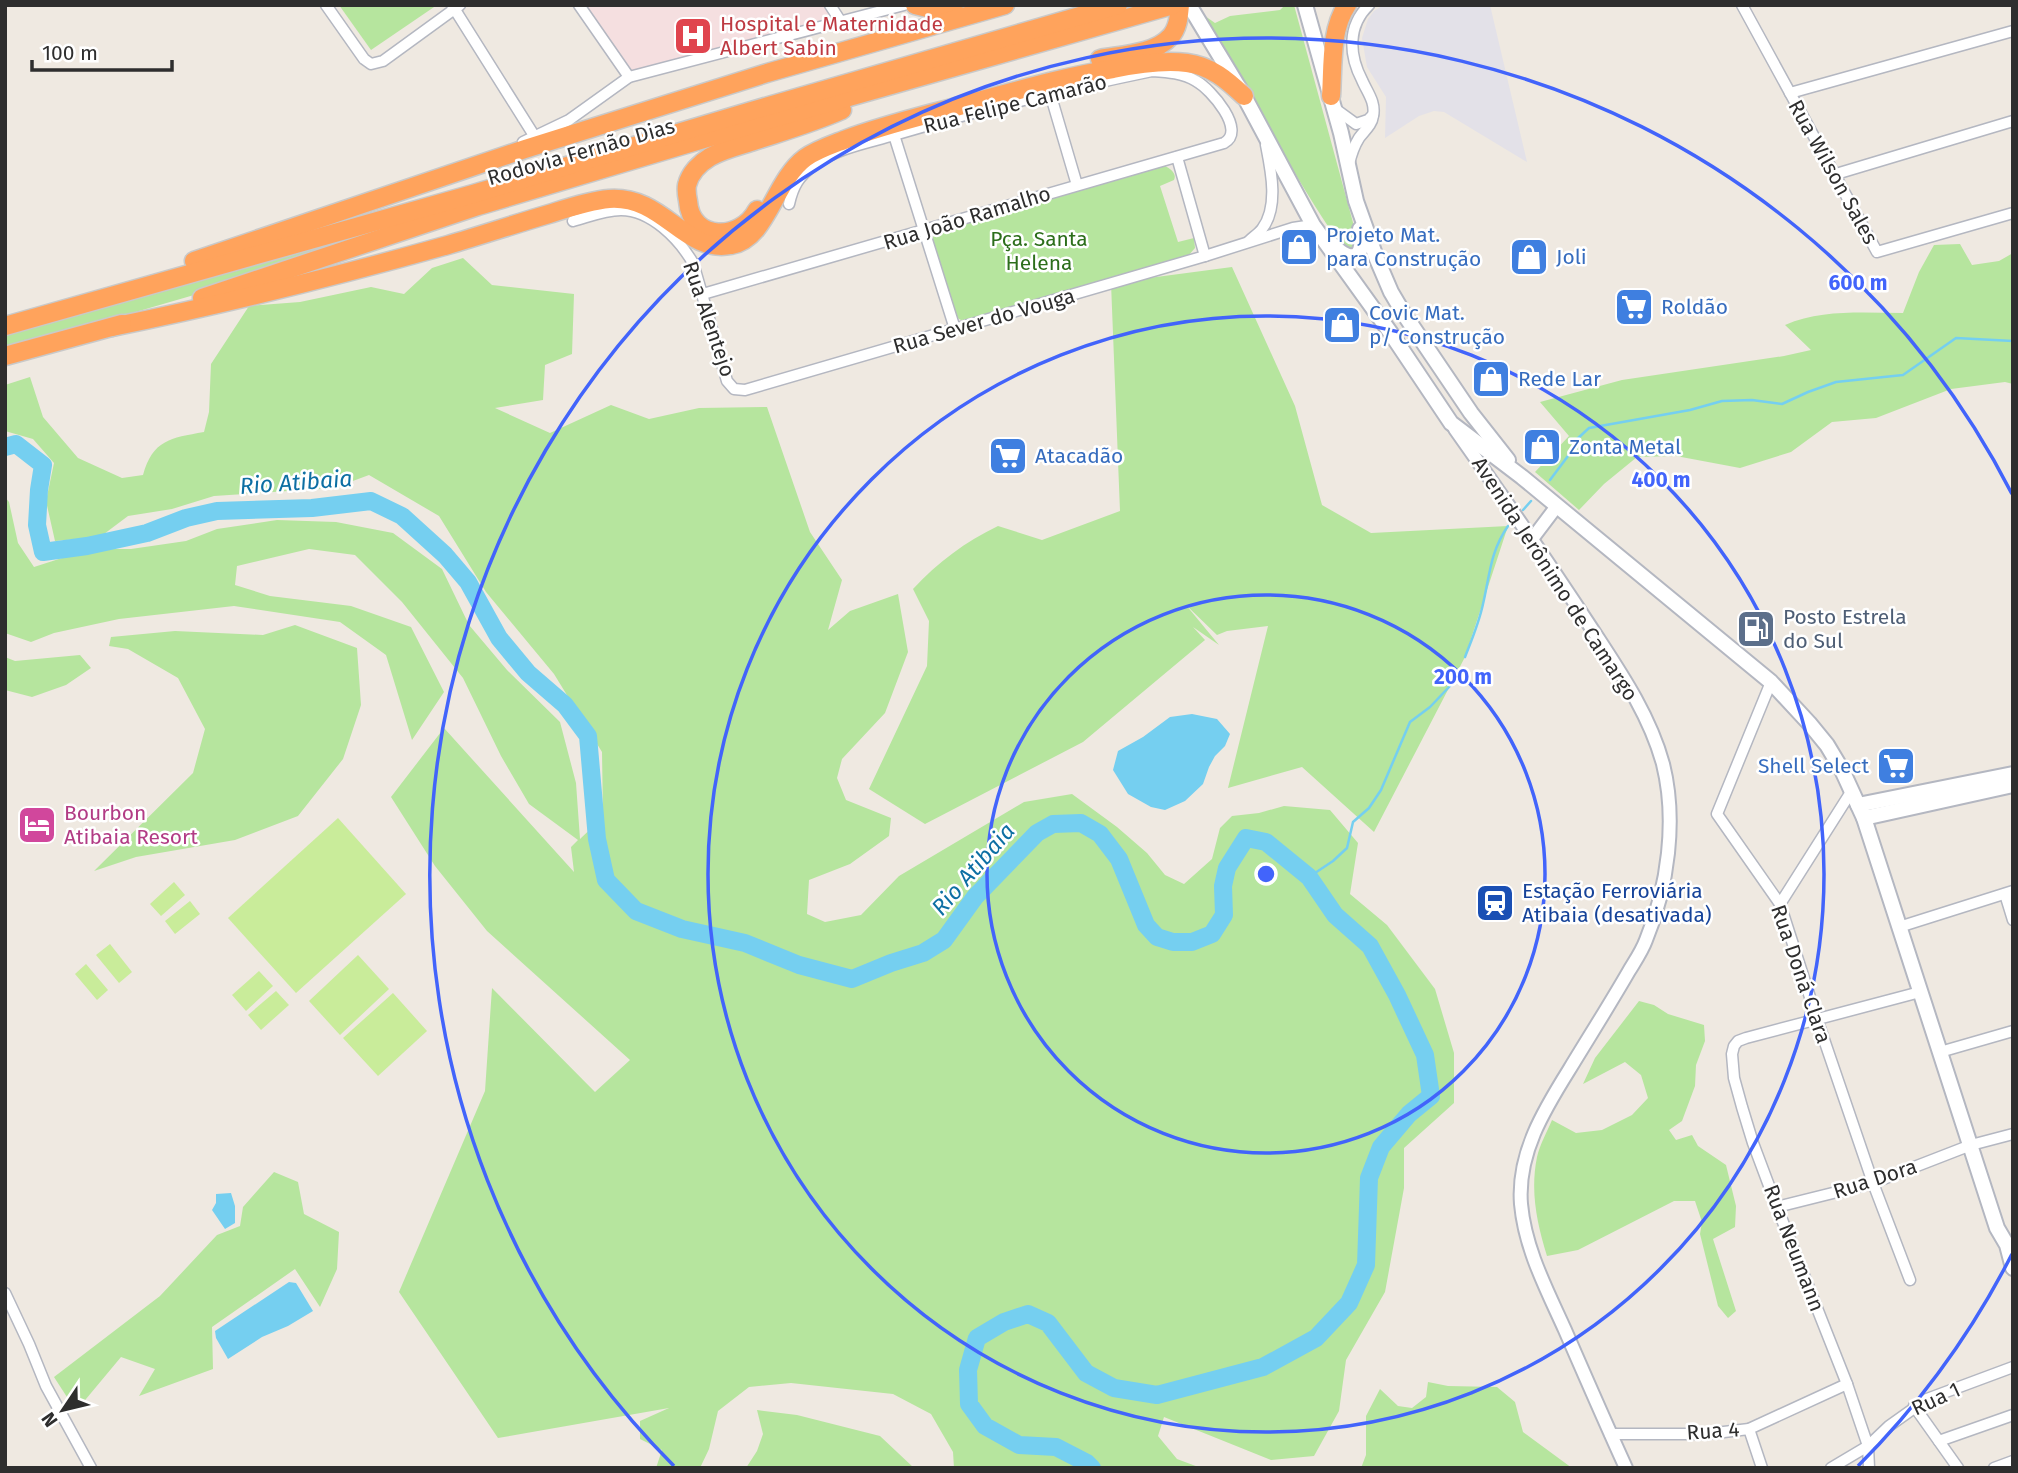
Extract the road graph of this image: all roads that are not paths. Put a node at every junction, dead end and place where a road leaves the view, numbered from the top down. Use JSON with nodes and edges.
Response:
{"nodes":[{"id":1,"x":326,"y":5,"type":"edge"},
{"id":2,"x":579,"y":5,"type":"edge"},
{"id":3,"x":830,"y":5,"type":"edge"},
{"id":4,"x":904,"y":5,"type":"edge"},
{"id":5,"x":915,"y":5,"type":"edge"},
{"id":6,"x":1005,"y":5,"type":"edge"},
{"id":7,"x":1118,"y":5,"type":"edge"},
{"id":8,"x":1173,"y":5,"type":"edge"},
{"id":9,"x":1180,"y":5,"type":"edge"},
{"id":10,"x":1189,"y":5,"type":"edge"},
{"id":11,"x":1304,"y":5,"type":"edge"},
{"id":12,"x":1347,"y":5,"type":"edge"},
{"id":13,"x":1369,"y":5,"type":"edge"},
{"id":14,"x":1742,"y":5,"type":"edge"},
{"id":15,"x":456,"y":7,"type":"edge"},
{"id":16,"x":964,"y":17,"type":"junction"},
{"id":17,"x":841,"y":22,"type":"junction"},
{"id":18,"x":2013,"y":31,"type":"edge"},
{"id":19,"x":629,"y":78,"type":"junction"},
{"id":20,"x":894,"y":84,"type":"junction"},
{"id":21,"x":1050,"y":93,"type":"junction"},
{"id":22,"x":1790,"y":93,"type":"junction"},
{"id":23,"x":1244,"y":96,"type":"junction"},
{"id":24,"x":1333,"y":102,"type":"junction"},
{"id":25,"x":1374,"y":115,"type":"junction"},
{"id":26,"x":2013,"y":121,"type":"edge"},
{"id":27,"x":1262,"y":130,"type":"junction"},
{"id":28,"x":894,"y":135,"type":"junction"},
{"id":29,"x":535,"y":137,"type":"junction"},
{"id":30,"x":1230,"y":140,"type":"joint"},
{"id":31,"x":1177,"y":156,"type":"junction"},
{"id":32,"x":1348,"y":168,"type":"junction"},
{"id":33,"x":1836,"y":174,"type":"junction"},
{"id":34,"x":442,"y":176,"type":"junction"},
{"id":35,"x":1077,"y":185,"type":"junction"},
{"id":36,"x":1356,"y":201,"type":"junction"},
{"id":37,"x":789,"y":204,"type":"dead end"},
{"id":38,"x":2013,"y":213,"type":"edge"},
{"id":39,"x":573,"y":221,"type":"dead end"},
{"id":40,"x":1315,"y":228,"type":"junction"},
{"id":41,"x":924,"y":231,"type":"junction"},
{"id":42,"x":1246,"y":244,"type":"junction"},
{"id":43,"x":1205,"y":256,"type":"junction"},
{"id":44,"x":703,"y":294,"type":"junction"},
{"id":45,"x":103,"y":298,"type":"junction"},
{"id":46,"x":5,"y":326,"type":"edge"},
{"id":47,"x":112,"y":327,"type":"junction"},
{"id":48,"x":955,"y":329,"type":"junction"},
{"id":49,"x":1390,"y":332,"type":"junction"},
{"id":50,"x":5,"y":356,"type":"edge"},
{"id":51,"x":1448,"y":379,"type":"junction"},
{"id":52,"x":734,"y":389,"type":"joint"},
{"id":53,"x":1451,"y":423,"type":"junction"},
{"id":54,"x":1522,"y":477,"type":"junction"},
{"id":55,"x":1557,"y":506,"type":"junction"},
{"id":56,"x":1532,"y":538,"type":"junction"},
{"id":57,"x":1771,"y":682,"type":"junction"},
{"id":58,"x":2013,"y":774,"type":"edge"},
{"id":59,"x":2013,"y":785,"type":"edge"},
{"id":60,"x":1858,"y":805,"type":"junction"},
{"id":61,"x":2009,"y":893,"type":"edge"},
{"id":62,"x":1780,"y":904,"type":"junction"},
{"id":63,"x":2013,"y":920,"type":"edge"},
{"id":64,"x":1899,"y":927,"type":"junction"},
{"id":65,"x":1920,"y":992,"type":"junction"},
{"id":66,"x":1817,"y":1019,"type":"junction"},
{"id":67,"x":2013,"y":1031,"type":"edge"},
{"id":68,"x":1940,"y":1052,"type":"junction"},
{"id":69,"x":2013,"y":1134,"type":"edge"},
{"id":70,"x":1970,"y":1145,"type":"junction"},
{"id":71,"x":1873,"y":1183,"type":"junction"},
{"id":72,"x":1777,"y":1207,"type":"junction"},
{"id":73,"x":2010,"y":1245,"type":"edge"},
{"id":74,"x":2013,"y":1268,"type":"edge"},
{"id":75,"x":1910,"y":1280,"type":"dead end"},
{"id":76,"x":5,"y":1293,"type":"edge"},
{"id":77,"x":2013,"y":1367,"type":"edge"},
{"id":78,"x":1847,"y":1384,"type":"junction"},
{"id":79,"x":1914,"y":1406,"type":"junction"},
{"id":80,"x":2013,"y":1415,"type":"edge"},
{"id":81,"x":1749,"y":1429,"type":"junction"},
{"id":82,"x":1610,"y":1434,"type":"junction"},
{"id":83,"x":1939,"y":1441,"type":"junction"},
{"id":84,"x":1868,"y":1446,"type":"junction"},
{"id":85,"x":2013,"y":1461,"type":"edge"},
{"id":86,"x":91,"y":1468,"type":"edge"},
{"id":87,"x":1626,"y":1468,"type":"edge"},
{"id":88,"x":1762,"y":1468,"type":"edge"},
{"id":89,"x":1831,"y":1468,"type":"edge"},
{"id":90,"x":1869,"y":1468,"type":"edge"},
{"id":91,"x":1958,"y":1468,"type":"edge"},
{"id":92,"x":1994,"y":1468,"type":"edge"}],
"edges":[{"from":1,"to":15,"type":"street"},
{"from":2,"to":19,"type":"street"},
{"from":3,"to":17,"type":"street"},
{"from":4,"to":17,"type":"street"},
{"from":5,"to":16,"type":"highway"},
{"from":6,"to":16,"type":"highway"},
{"from":7,"to":45,"type":"highway","name":"Rodovia Fernão Dias"},
{"from":8,"to":20,"type":"highway","name":"Rodovia Fernão Dias"},
{"from":9,"to":20,"type":"highway"},
{"from":10,"to":23,"type":"main road","name":"Avenida Jerônimo de Camargo"},
{"from":11,"to":24,"type":"main road"},
{"from":12,"to":24,"type":"highway"},
{"from":13,"to":25,"type":"street"},
{"from":14,"to":22,"type":"street","name":"Rua Wilson Sales"},
{"from":15,"to":29,"type":"street"},
{"from":16,"to":34,"type":"highway"},
{"from":17,"to":19,"type":"street"},
{"from":18,"to":22,"type":"street"},
{"from":19,"to":29,"type":"street"},
{"from":20,"to":47,"type":"highway","name":"Rodovia Fernão Dias"},
{"from":21,"to":28,"type":"street","name":"Rua Felipe Camarão"},
{"from":21,"to":30,"type":"street","name":"Rua Felipe Camarão"},
{"from":21,"to":35,"type":"street"},
{"from":22,"to":33,"type":"street","name":"Rua Wilson Sales"},
{"from":23,"to":27,"type":"main road","name":"Avenida Jerônimo de Camargo"},
{"from":23,"to":47,"type":"highway"},
{"from":24,"to":25,"type":"street"},
{"from":24,"to":32,"type":"main road"},
{"from":25,"to":32,"type":"street"},
{"from":26,"to":33,"type":"street"},
{"from":27,"to":40,"type":"main road","name":"Avenida Jerônimo de Camargo"},
{"from":27,"to":42,"type":"street"},
{"from":28,"to":37,"type":"street","name":"Rua Felipe Camarão"},
{"from":28,"to":41,"type":"street"},
{"from":29,"to":34,"type":"street"},
{"from":30,"to":31,"type":"street","name":"Rua João Ramalho"},
{"from":31,"to":35,"type":"street","name":"Rua João Ramalho"},
{"from":31,"to":43,"type":"street"},
{"from":32,"to":36,"type":"main road"},
{"from":33,"to":38,"type":"street","name":"Rua Wilson Sales"},
{"from":34,"to":45,"type":"highway"},
{"from":35,"to":41,"type":"street","name":"Rua João Ramalho"},
{"from":36,"to":40,"type":"main road"},
{"from":36,"to":51,"type":"main road"},
{"from":39,"to":44,"type":"street","name":"Rua Alentejo"},
{"from":40,"to":42,"type":"street","name":"Rua Sever do Vouga"},
{"from":40,"to":49,"type":"main road","name":"Avenida Jerônimo de Camargo"},
{"from":41,"to":44,"type":"street","name":"Rua João Ramalho"},
{"from":41,"to":48,"type":"street"},
{"from":42,"to":43,"type":"street","name":"Rua Sever do Vouga"},
{"from":43,"to":48,"type":"street","name":"Rua Sever do Vouga"},
{"from":44,"to":52,"type":"street","name":"Rua Alentejo"},
{"from":45,"to":46,"type":"highway","name":"Rodovia Fernão Dias"},
{"from":47,"to":50,"type":"highway","name":"Rodovia Fernão Dias"},
{"from":48,"to":52,"type":"street","name":"Rua Sever do Vouga"},
{"from":49,"to":51,"type":"main road"},
{"from":49,"to":53,"type":"main road","name":"Avenida Jerônimo de Camargo"},
{"from":51,"to":54,"type":"main road"},
{"from":53,"to":54,"type":"main road"},
{"from":53,"to":56,"type":"street","name":"Avenida Jerônimo de Camargo"},
{"from":54,"to":55,"type":"main road"},
{"from":55,"to":56,"type":"street"},
{"from":55,"to":57,"type":"main road"},
{"from":56,"to":82,"type":"street","name":"Avenida Jerônimo de Camargo"},
{"from":57,"to":60,"type":"main road"},
{"from":57,"to":62,"type":"street","name":"Rua Doná Clara"},
{"from":58,"to":60,"type":"main road"},
{"from":59,"to":60,"type":"main road"},
{"from":60,"to":62,"type":"street"},
{"from":60,"to":64,"type":"main road"},
{"from":61,"to":63,"type":"street"},
{"from":61,"to":64,"type":"street"},
{"from":62,"to":66,"type":"street","name":"Rua Doná Clara"},
{"from":64,"to":65,"type":"main road"},
{"from":65,"to":66,"type":"street"},
{"from":65,"to":68,"type":"main road"},
{"from":66,"to":71,"type":"street","name":"Rua Doná Clara"},
{"from":66,"to":72,"type":"street","name":"Rua Neumann"},
{"from":67,"to":68,"type":"street"},
{"from":68,"to":70,"type":"main road"},
{"from":69,"to":70,"type":"street","name":"Rua Dora"},
{"from":70,"to":71,"type":"street","name":"Rua Dora"},
{"from":70,"to":73,"type":"main road"},
{"from":71,"to":72,"type":"street","name":"Rua Dora"},
{"from":71,"to":75,"type":"street","name":"Rua Doná Clara"},
{"from":72,"to":78,"type":"street","name":"Rua Neumann"},
{"from":73,"to":74,"type":"main road"},
{"from":76,"to":86,"type":"street"},
{"from":77,"to":79,"type":"street","name":"Rua 1"},
{"from":78,"to":81,"type":"street","name":"Rua 4"},
{"from":78,"to":84,"type":"street","name":"Rua Neumann"},
{"from":79,"to":83,"type":"street"},
{"from":79,"to":84,"type":"street","name":"Rua 1"},
{"from":80,"to":83,"type":"street"},
{"from":81,"to":82,"type":"street","name":"Rua 4"},
{"from":81,"to":88,"type":"street"},
{"from":82,"to":87,"type":"street","name":"Avenida Jerônimo de Camargo"},
{"from":83,"to":91,"type":"street"},
{"from":84,"to":89,"type":"street","name":"Rua 1"},
{"from":84,"to":90,"type":"street"},
{"from":85,"to":92,"type":"street"}]}
